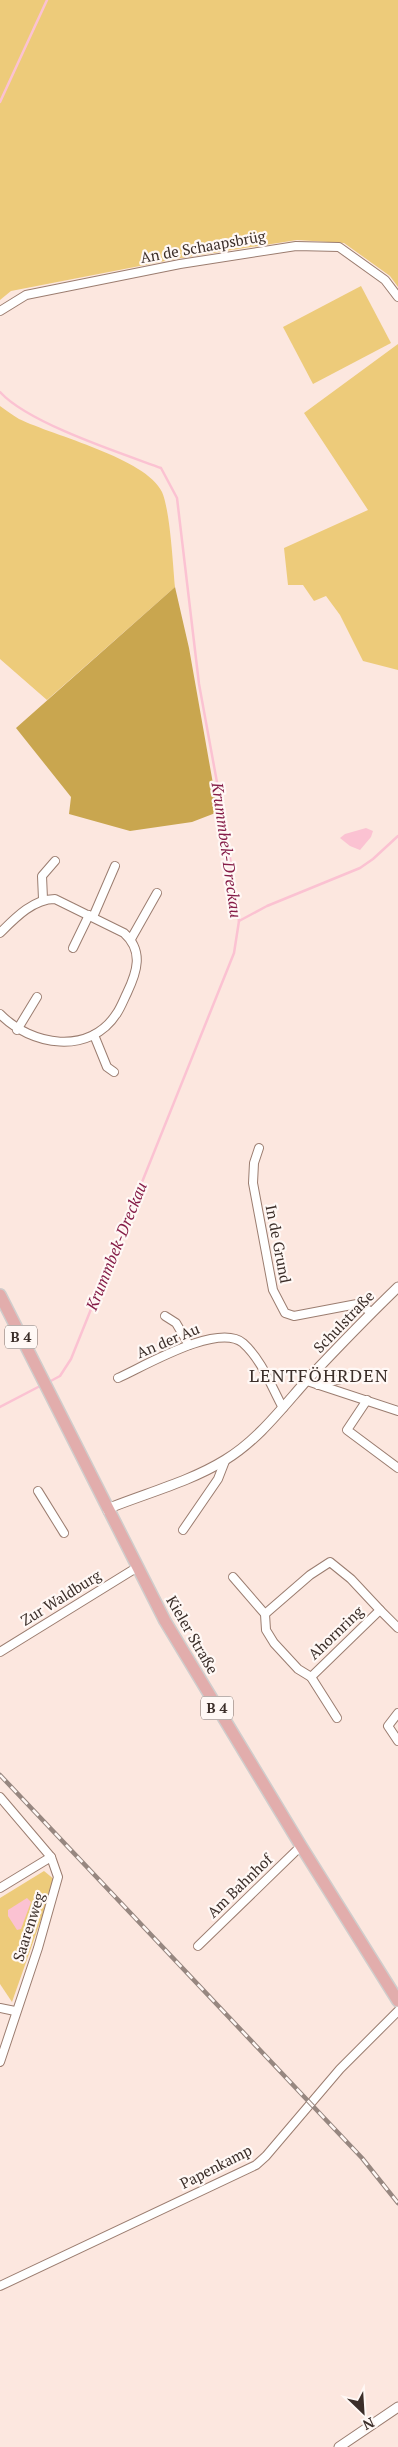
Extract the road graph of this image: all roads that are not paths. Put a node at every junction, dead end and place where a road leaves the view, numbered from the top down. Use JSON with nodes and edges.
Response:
{"nodes":[{"id":1,"x":398,"y":297,"type":"edge"},
{"id":2,"x":0,"y":311,"type":"edge"},
{"id":3,"x":55,"y":861,"type":"dead end"},
{"id":4,"x":115,"y":866,"type":"dead end"},
{"id":5,"x":157,"y":893,"type":"dead end"},
{"id":6,"x":43,"y":899,"type":"junction"},
{"id":7,"x":91,"y":916,"type":"junction"},
{"id":8,"x":0,"y":933,"type":"edge"},
{"id":9,"x":131,"y":939,"type":"junction"},
{"id":10,"x":72,"y":948,"type":"dead end"},
{"id":11,"x":37,"y":997,"type":"dead end"},
{"id":12,"x":0,"y":1014,"type":"edge"},
{"id":13,"x":17,"y":1030,"type":"junction"},
{"id":14,"x":94,"y":1035,"type":"junction"},
{"id":15,"x":114,"y":1072,"type":"dead end"},
{"id":16,"x":259,"y":1148,"type":"dead end"},
{"id":17,"x":398,"y":1287,"type":"edge"},
{"id":18,"x":0,"y":1295,"type":"edge"},
{"id":19,"x":372,"y":1312,"type":"junction"},
{"id":20,"x":165,"y":1316,"type":"dead end"},
{"id":21,"x":189,"y":1345,"type":"junction"},
{"id":22,"x":358,"y":1375,"type":"dead end"},
{"id":23,"x":118,"y":1378,"type":"dead end"},
{"id":24,"x":306,"y":1381,"type":"junction"},
{"id":25,"x":318,"y":1385,"type":"junction"},
{"id":26,"x":367,"y":1400,"type":"junction"},
{"id":27,"x":283,"y":1408,"type":"junction"},
{"id":28,"x":398,"y":1411,"type":"edge"},
{"id":29,"x":225,"y":1460,"type":"junction"},
{"id":30,"x":398,"y":1468,"type":"edge"},
{"id":31,"x":38,"y":1491,"type":"dead end"},
{"id":32,"x":108,"y":1511,"type":"junction"},
{"id":33,"x":183,"y":1530,"type":"dead end"},
{"id":34,"x":64,"y":1533,"type":"dead end"},
{"id":35,"x":136,"y":1568,"type":"junction"},
{"id":36,"x":233,"y":1577,"type":"dead end"},
{"id":37,"x":380,"y":1610,"type":"junction"},
{"id":38,"x":265,"y":1614,"type":"junction"},
{"id":39,"x":398,"y":1628,"type":"edge"},
{"id":40,"x":0,"y":1652,"type":"edge"},
{"id":41,"x":311,"y":1677,"type":"junction"},
{"id":42,"x":398,"y":1713,"type":"edge"},
{"id":43,"x":337,"y":1718,"type":"dead end"},
{"id":44,"x":398,"y":1741,"type":"edge"},
{"id":45,"x":0,"y":1797,"type":"edge"},
{"id":46,"x":301,"y":1846,"type":"junction"},
{"id":47,"x":51,"y":1857,"type":"junction"},
{"id":48,"x":0,"y":1888,"type":"edge"},
{"id":49,"x":198,"y":1946,"type":"dead end"},
{"id":50,"x":398,"y":2001,"type":"edge"},
{"id":51,"x":0,"y":2008,"type":"edge"},
{"id":52,"x":15,"y":2011,"type":"junction"},
{"id":53,"x":398,"y":2011,"type":"edge"},
{"id":54,"x":0,"y":2062,"type":"edge"},
{"id":55,"x":0,"y":2286,"type":"edge"},
{"id":56,"x":398,"y":2407,"type":"edge"},
{"id":57,"x":339,"y":2447,"type":"edge"}],
"edges":[{"from":1,"to":2,"type":"street","name":"An de Schaapsbrüg"},
{"from":3,"to":6,"type":"street"},
{"from":4,"to":7,"type":"street"},
{"from":5,"to":9,"type":"street"},
{"from":6,"to":7,"type":"street"},
{"from":6,"to":8,"type":"street"},
{"from":7,"to":9,"type":"street"},
{"from":7,"to":10,"type":"street"},
{"from":9,"to":14,"type":"street"},
{"from":11,"to":13,"type":"street"},
{"from":12,"to":13,"type":"street"},
{"from":13,"to":14,"type":"street"},
{"from":14,"to":15,"type":"street"},
{"from":16,"to":19,"type":"street","name":"In de Grund"},
{"from":17,"to":19,"type":"street","name":"Schulstraße"},
{"from":18,"to":32,"type":"main road","name":"Kieler Straße","number":"B 4"},
{"from":19,"to":24,"type":"street","name":"Schulstraße"},
{"from":20,"to":21,"type":"street"},
{"from":21,"to":23,"type":"street","name":"An der Au"},
{"from":21,"to":27,"type":"street","name":"An der Au"},
{"from":22,"to":25,"type":"street"},
{"from":24,"to":25,"type":"street"},
{"from":24,"to":27,"type":"street","name":"Schulstraße"},
{"from":25,"to":26,"type":"street"},
{"from":26,"to":28,"type":"street"},
{"from":26,"to":30,"type":"street"},
{"from":27,"to":29,"type":"street","name":"Schulstraße"},
{"from":29,"to":32,"type":"street","name":"Schulstraße"},
{"from":29,"to":33,"type":"street"},
{"from":31,"to":34,"type":"street"},
{"from":32,"to":35,"type":"main road","name":"Kieler Straße","number":"B 4"},
{"from":35,"to":40,"type":"street","name":"Zur Waldburg"},
{"from":35,"to":46,"type":"main road","name":"Kieler Straße","number":"B 4"},
{"from":36,"to":38,"type":"street","name":"Ahornring"},
{"from":37,"to":38,"type":"street","name":"Ahornring"},
{"from":37,"to":39,"type":"street","name":"Ahornring"},
{"from":37,"to":41,"type":"street","name":"Ahornring"},
{"from":38,"to":41,"type":"street","name":"Ahornring"},
{"from":41,"to":43,"type":"street","name":"Ahornring"},
{"from":42,"to":44,"type":"street"},
{"from":45,"to":47,"type":"street"},
{"from":46,"to":49,"type":"street","name":"Am Bahnhof"},
{"from":46,"to":50,"type":"main road","name":"Kieler Straße","number":"B 4"},
{"from":47,"to":48,"type":"street"},
{"from":47,"to":52,"type":"street","name":"Saarenweg"},
{"from":51,"to":52,"type":"street"},
{"from":52,"to":54,"type":"street","name":"Saarenweg"},
{"from":53,"to":55,"type":"street","name":"Papenkamp"},
{"from":56,"to":57,"type":"street"}]}
